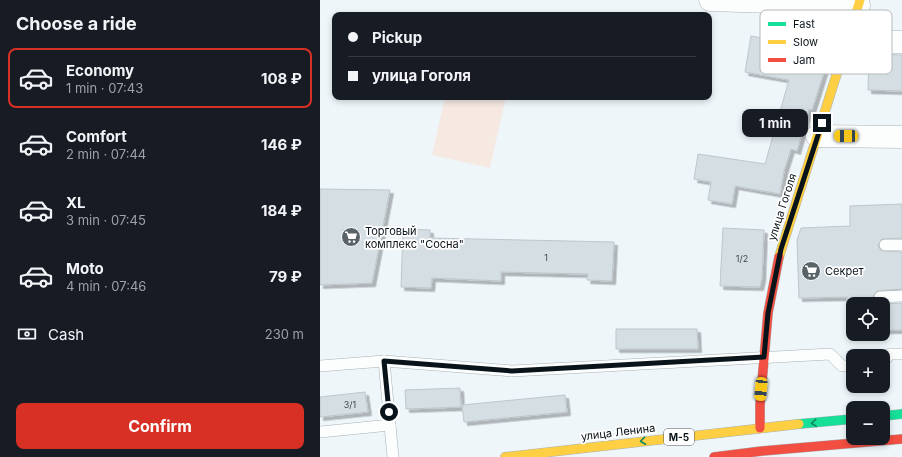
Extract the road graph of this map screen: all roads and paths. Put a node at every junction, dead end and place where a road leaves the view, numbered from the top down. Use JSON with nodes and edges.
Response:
{"nodes":[{"id":1,"x":710,"y":0,"type":"edge"},
{"id":2,"x":860,"y":2,"type":"edge"},
{"id":3,"x":837,"y":74,"type":"edge"},
{"id":4,"x":817,"y":136,"type":"junction"},
{"id":5,"x":902,"y":137,"type":"edge"},
{"id":6,"x":884,"y":245,"type":"dead end"},
{"id":7,"x":902,"y":245,"type":"edge"},
{"id":8,"x":902,"y":296,"type":"edge"},
{"id":9,"x":880,"y":297,"type":"dead end"},
{"id":10,"x":890,"y":354,"type":"edge"},
{"id":11,"x":902,"y":354,"type":"edge"},
{"id":12,"x":764,"y":357,"type":"junction"},
{"id":13,"x":384,"y":361,"type":"junction"},
{"id":14,"x":320,"y":366,"type":"edge"},
{"id":15,"x":846,"y":366,"type":"edge"},
{"id":16,"x":902,"y":414,"type":"edge"},
{"id":17,"x":890,"y":415,"type":"edge"},
{"id":18,"x":846,"y":420,"type":"edge"},
{"id":19,"x":390,"y":425,"type":"junction"},
{"id":20,"x":760,"y":428,"type":"junction"},
{"id":21,"x":320,"y":432,"type":"edge"},
{"id":22,"x":902,"y":439,"type":"edge"},
{"id":23,"x":393,"y":457,"type":"edge"},
{"id":24,"x":505,"y":457,"type":"edge"},
{"id":25,"x":714,"y":457,"type":"edge"}],
"edges":[{"from":1,"to":2,"type":"street"},
{"from":3,"to":4,"type":"main road","name":"улица Гоголя"},
{"from":4,"to":5,"type":"street"},
{"from":4,"to":12,"type":"main road","name":"улица Гоголя"},
{"from":6,"to":7,"type":"lane"},
{"from":8,"to":9,"type":"lane"},
{"from":10,"to":11,"type":"lane"},
{"from":12,"to":13,"type":"lane"},
{"from":12,"to":15,"type":"lane"},
{"from":12,"to":20,"type":"main road","name":"улица Гоголя"},
{"from":13,"to":14,"type":"lane"},
{"from":13,"to":19,"type":"lane"},
{"from":16,"to":17,"type":"main road"},
{"from":18,"to":20,"type":"main road","name":"улица Ленина","number":"М-5","one_way":true},
{"from":19,"to":21,"type":"lane"},
{"from":19,"to":23,"type":"lane"},
{"from":20,"to":24,"type":"main road","name":"улица Ленина","number":"М-5","one_way":true},
{"from":22,"to":25,"type":"main road"}]}
